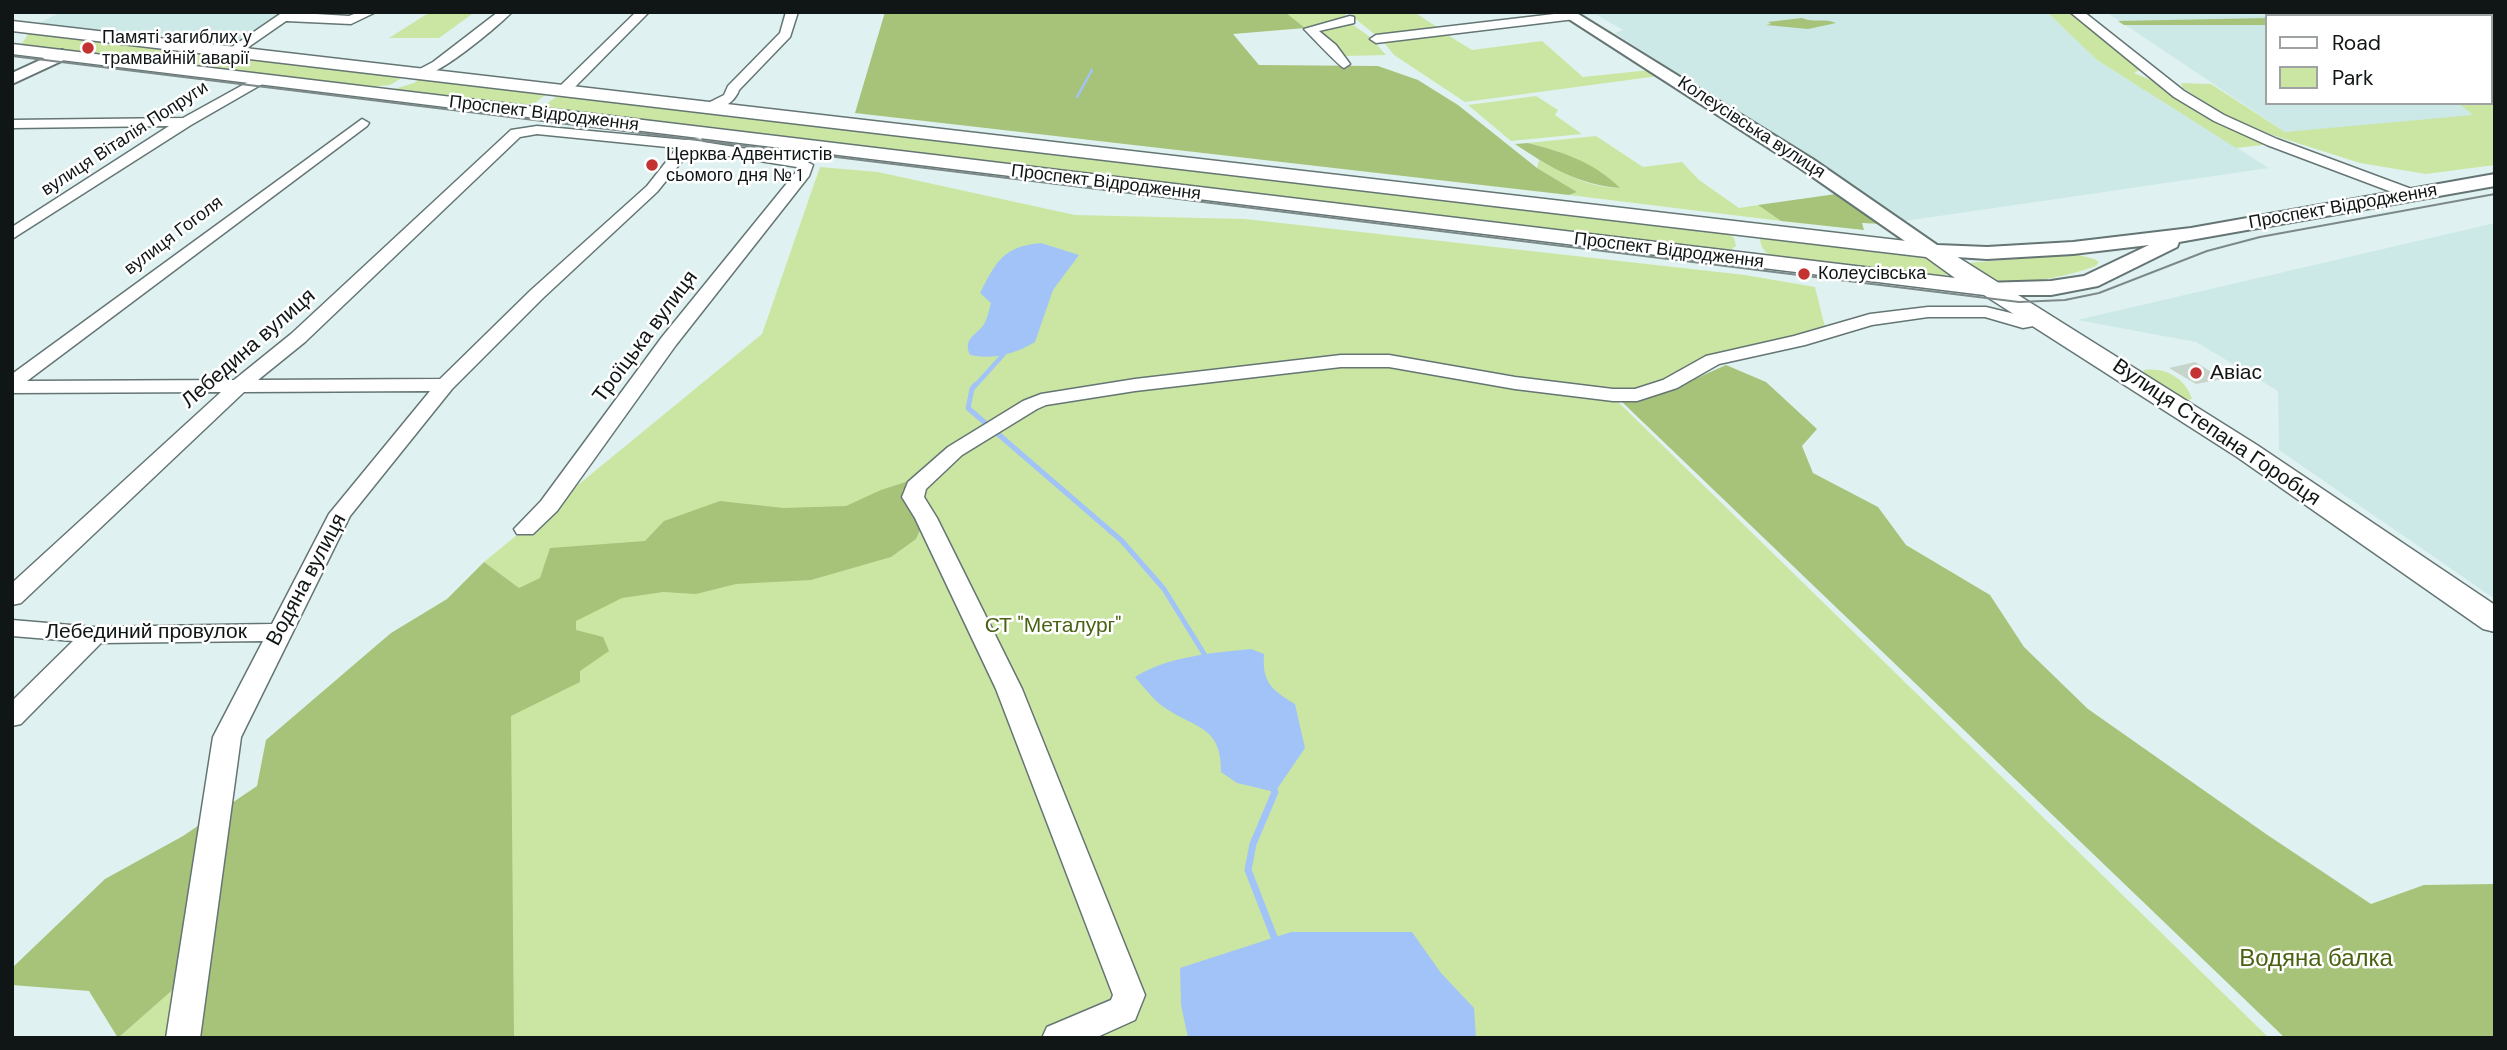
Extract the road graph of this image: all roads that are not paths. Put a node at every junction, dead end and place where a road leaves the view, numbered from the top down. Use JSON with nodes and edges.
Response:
{"nodes":[{"id":1,"x":370,"y":12,"type":"edge"},
{"id":2,"x":506,"y":12,"type":"edge"},
{"id":3,"x":643,"y":12,"type":"edge"},
{"id":4,"x":792,"y":12,"type":"edge"},
{"id":5,"x":2076,"y":12,"type":"edge"},
{"id":6,"x":1568,"y":14,"type":"edge"},
{"id":7,"x":288,"y":15,"type":"edge"},
{"id":8,"x":1350,"y":16,"type":"edge"},
{"id":9,"x":15,"y":28,"type":"edge"},
{"id":10,"x":1369,"y":33,"type":"junction"},
{"id":11,"x":12,"y":49,"type":"edge"},
{"id":12,"x":233,"y":52,"type":"junction"},
{"id":13,"x":62,"y":55,"type":"junction"},
{"id":14,"x":1390,"y":55,"type":"dead end"},
{"id":15,"x":1342,"y":60,"type":"dead end"},
{"id":16,"x":421,"y":74,"type":"junction"},
{"id":17,"x":12,"y":79,"type":"edge"},
{"id":18,"x":259,"y":80,"type":"junction"},
{"id":19,"x":563,"y":91,"type":"junction"},
{"id":20,"x":377,"y":93,"type":"junction"},
{"id":21,"x":709,"y":108,"type":"junction"},
{"id":22,"x":527,"y":111,"type":"junction"},
{"id":23,"x":186,"y":122,"type":"junction"},
{"id":24,"x":362,"y":123,"type":"dead end"},
{"id":25,"x":12,"y":124,"type":"edge"},
{"id":26,"x":710,"y":135,"type":"junction"},
{"id":27,"x":686,"y":146,"type":"junction"},
{"id":28,"x":2495,"y":180,"type":"edge"},
{"id":29,"x":2411,"y":194,"type":"junction"},
{"id":30,"x":1747,"y":231,"type":"junction"},
{"id":31,"x":12,"y":234,"type":"edge"},
{"id":32,"x":2191,"y":234,"type":"junction"},
{"id":33,"x":1932,"y":251,"type":"junction"},
{"id":34,"x":1750,"y":261,"type":"junction"},
{"id":35,"x":1989,"y":300,"type":"junction"},
{"id":36,"x":12,"y":385,"type":"edge"},
{"id":37,"x":445,"y":385,"type":"junction"},
{"id":38,"x":239,"y":386,"type":"junction"},
{"id":39,"x":524,"y":529,"type":"dead end"},
{"id":40,"x":12,"y":597,"type":"edge"},
{"id":41,"x":2495,"y":621,"type":"edge"},
{"id":42,"x":12,"y":628,"type":"edge"},
{"id":43,"x":280,"y":632,"type":"junction"},
{"id":44,"x":94,"y":635,"type":"junction"},
{"id":45,"x":12,"y":717,"type":"edge"},
{"id":46,"x":183,"y":1038,"type":"edge"},
{"id":47,"x":1059,"y":1038,"type":"edge"}],
"edges":[{"from":1,"to":7,"type":"street"},
{"from":2,"to":16,"type":"street"},
{"from":3,"to":19,"type":"street"},
{"from":4,"to":21,"type":"street"},
{"from":5,"to":29,"type":"street"},
{"from":6,"to":10,"type":"street"},
{"from":6,"to":33,"type":"street","name":"Колеусівська вулиця"},
{"from":7,"to":12,"type":"street"},
{"from":8,"to":10,"type":"street"},
{"from":8,"to":15,"type":"street"},
{"from":9,"to":12,"type":"main road","name":"Проспект Відродження"},
{"from":10,"to":14,"type":"street"},
{"from":11,"to":13,"type":"main road","name":"Проспект Відродження"},
{"from":12,"to":16,"type":"main road","name":"Проспект Відродження"},
{"from":13,"to":17,"type":"street"},
{"from":13,"to":18,"type":"main road","name":"Проспект Відродження"},
{"from":16,"to":19,"type":"main road","name":"Проспект Відродження"},
{"from":16,"to":20,"type":"main road"},
{"from":18,"to":20,"type":"main road","name":"Проспект Відродження"},
{"from":18,"to":23,"type":"street","name":"вулиця Віталія Попруги"},
{"from":19,"to":21,"type":"main road","name":"Проспект Відродження"},
{"from":19,"to":22,"type":"main road"},
{"from":20,"to":22,"type":"main road","name":"Проспект Відродження"},
{"from":21,"to":30,"type":"main road","name":"Проспект Відродження"},
{"from":22,"to":26,"type":"main road","name":"Проспект Відродження"},
{"from":23,"to":25,"type":"street"},
{"from":23,"to":31,"type":"street","name":"вулиця Віталія Попруги"},
{"from":24,"to":36,"type":"street","name":"вулиця Гоголя"},
{"from":26,"to":27,"type":"street","name":"Водяна вулиця"},
{"from":26,"to":34,"type":"main road","name":"Проспект Відродження"},
{"from":27,"to":37,"type":"street","name":"Водяна вулиця"},
{"from":27,"to":38,"type":"street","name":"Лебедина вулиця"},
{"from":27,"to":39,"type":"street","name":"Троїцька вулиця"},
{"from":28,"to":29,"type":"street","name":"Проспект Відродження"},
{"from":29,"to":32,"type":"street","name":"Проспект Відродження"},
{"from":30,"to":33,"type":"main road","name":"Проспект Відродження"},
{"from":30,"to":34,"type":"main road"},
{"from":32,"to":33,"type":"street","name":"Проспект Відродження"},
{"from":32,"to":35,"type":"street","name":"Проспект Відродження"},
{"from":33,"to":35,"type":"main road","name":"Вулиця Степана Горобця"},
{"from":34,"to":35,"type":"main road","name":"Проспект Відродження"},
{"from":35,"to":41,"type":"main road","name":"Вулиця Степана Горобця"},
{"from":35,"to":47,"type":"street"},
{"from":36,"to":38,"type":"street"},
{"from":37,"to":38,"type":"street"},
{"from":37,"to":43,"type":"street","name":"Водяна вулиця"},
{"from":38,"to":40,"type":"street","name":"Лебедина вулиця"},
{"from":42,"to":44,"type":"street","name":"Лебединий провулок"},
{"from":43,"to":44,"type":"street","name":"Лебединий провулок"},
{"from":43,"to":46,"type":"street","name":"Водяна вулиця"},
{"from":44,"to":45,"type":"street"}]}
